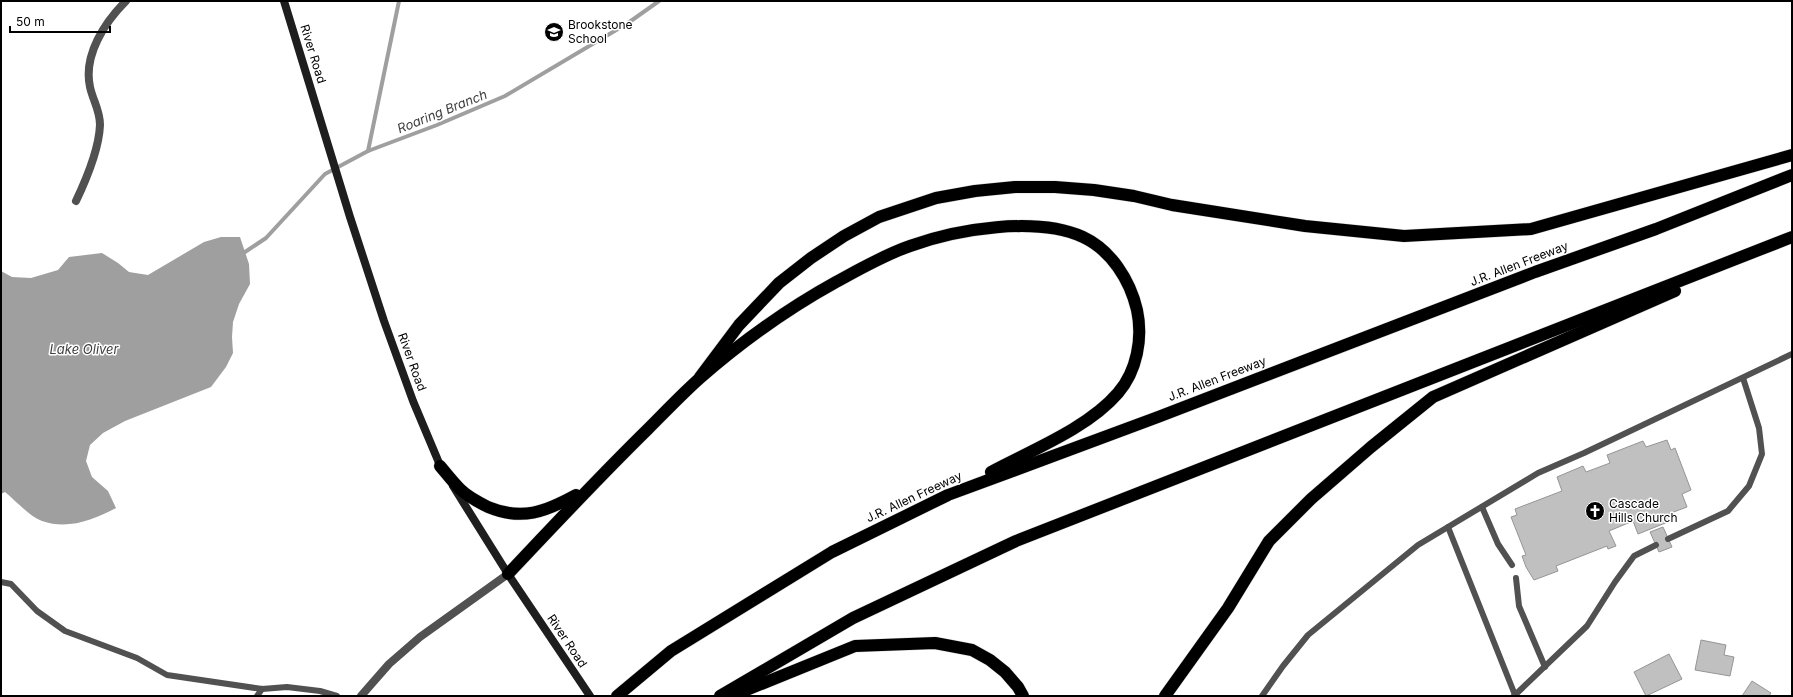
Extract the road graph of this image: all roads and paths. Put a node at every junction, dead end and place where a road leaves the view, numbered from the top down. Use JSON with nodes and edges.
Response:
{"nodes":[{"id":1,"x":126,"y":1,"type":"edge"},
{"id":2,"x":284,"y":1,"type":"edge"},
{"id":3,"x":1792,"y":155,"type":"edge"},
{"id":4,"x":1792,"y":175,"type":"edge"},
{"id":5,"x":76,"y":201,"type":"dead end"},
{"id":6,"x":1792,"y":238,"type":"edge"},
{"id":7,"x":1792,"y":354,"type":"edge"},
{"id":8,"x":700,"y":377,"type":"junction"},
{"id":9,"x":1743,"y":378,"type":"junction"},
{"id":10,"x":440,"y":466,"type":"junction"},
{"id":11,"x":586,"y":490,"type":"junction"},
{"id":12,"x":948,"y":495,"type":"junction"},
{"id":13,"x":1482,"y":507,"type":"junction"},
{"id":14,"x":1448,"y":527,"type":"junction"},
{"id":15,"x":1668,"y":539,"type":"dead end"},
{"id":16,"x":1656,"y":545,"type":"dead end"},
{"id":17,"x":1512,"y":565,"type":"dead end"},
{"id":18,"x":508,"y":574,"type":"junction"},
{"id":19,"x":1516,"y":578,"type":"dead end"},
{"id":20,"x":1,"y":582,"type":"edge"},
{"id":21,"x":1545,"y":667,"type":"junction"},
{"id":22,"x":262,"y":690,"type":"junction"},
{"id":23,"x":257,"y":696,"type":"edge"},
{"id":24,"x":337,"y":696,"type":"edge"},
{"id":25,"x":361,"y":696,"type":"edge"},
{"id":26,"x":590,"y":696,"type":"edge"},
{"id":27,"x":617,"y":696,"type":"edge"},
{"id":28,"x":720,"y":696,"type":"edge"},
{"id":29,"x":731,"y":696,"type":"edge"},
{"id":30,"x":1023,"y":696,"type":"edge"},
{"id":31,"x":1165,"y":696,"type":"edge"},
{"id":32,"x":1262,"y":696,"type":"edge"},
{"id":33,"x":1515,"y":696,"type":"edge"}],
"edges":[{"from":1,"to":5,"type":"street"},
{"from":2,"to":10,"type":"main road","name":"River Road"},
{"from":3,"to":8,"type":"highway"},
{"from":4,"to":12,"type":"highway","name":"J.R. Allen Freeway"},
{"from":6,"to":28,"type":"highway"},
{"from":6,"to":31,"type":"highway"},
{"from":7,"to":9,"type":"lane"},
{"from":8,"to":11,"type":"highway"},
{"from":8,"to":12,"type":"highway"},
{"from":9,"to":13,"type":"lane"},
{"from":9,"to":15,"type":"lane"},
{"from":10,"to":11,"type":"highway"},
{"from":10,"to":18,"type":"main road","name":"River Road"},
{"from":11,"to":18,"type":"highway"},
{"from":12,"to":27,"type":"highway","name":"J.R. Allen Freeway"},
{"from":13,"to":14,"type":"lane"},
{"from":13,"to":17,"type":"lane"},
{"from":14,"to":32,"type":"lane"},
{"from":14,"to":33,"type":"lane"},
{"from":16,"to":21,"type":"lane"},
{"from":18,"to":25,"type":"street"},
{"from":18,"to":26,"type":"main road","name":"River Road"},
{"from":19,"to":21,"type":"lane"},
{"from":20,"to":22,"type":"lane"},
{"from":21,"to":33,"type":"lane"},
{"from":22,"to":23,"type":"lane"},
{"from":22,"to":24,"type":"lane"},
{"from":29,"to":30,"type":"highway"}]}
